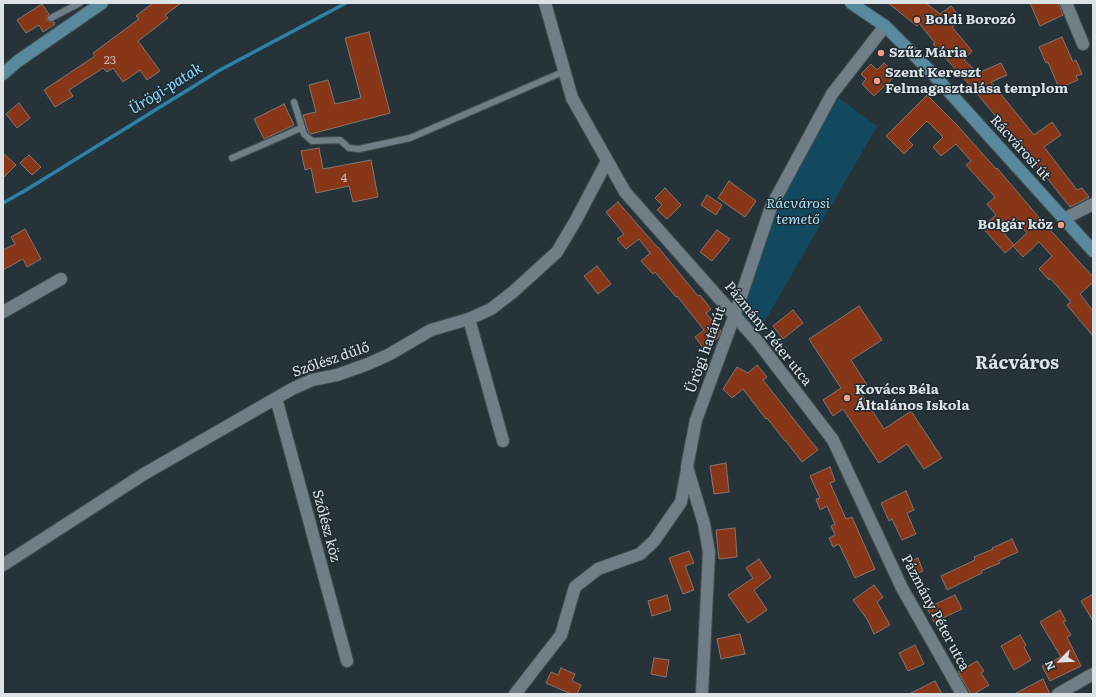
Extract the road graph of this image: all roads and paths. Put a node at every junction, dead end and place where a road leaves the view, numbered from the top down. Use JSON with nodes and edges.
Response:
{"nodes":[{"id":1,"x":80,"y":3,"type":"edge"},
{"id":2,"x":102,"y":3,"type":"edge"},
{"id":3,"x":545,"y":3,"type":"edge"},
{"id":4,"x":851,"y":3,"type":"edge"},
{"id":5,"x":1066,"y":3,"type":"edge"},
{"id":6,"x":51,"y":18,"type":"dead end"},
{"id":7,"x":885,"y":26,"type":"junction"},
{"id":8,"x":1083,"y":44,"type":"dead end"},
{"id":9,"x":565,"y":71,"type":"junction"},
{"id":10,"x":3,"y":74,"type":"edge"},
{"id":11,"x":294,"y":102,"type":"dead end"},
{"id":12,"x":301,"y":128,"type":"junction"},
{"id":13,"x":232,"y":158,"type":"dead end"},
{"id":14,"x":608,"y":161,"type":"junction"},
{"id":15,"x":1093,"y":204,"type":"edge"},
{"id":16,"x":1064,"y":219,"type":"junction"},
{"id":17,"x":1093,"y":251,"type":"edge"},
{"id":18,"x":61,"y":279,"type":"dead end"},
{"id":19,"x":3,"y":312,"type":"edge"},
{"id":20,"x":735,"y":314,"type":"junction"},
{"id":21,"x":469,"y":320,"type":"junction"},
{"id":22,"x":276,"y":398,"type":"junction"},
{"id":23,"x":503,"y":440,"type":"dead end"},
{"id":24,"x":687,"y":467,"type":"junction"},
{"id":25,"x":3,"y":565,"type":"edge"},
{"id":26,"x":347,"y":661,"type":"dead end"},
{"id":27,"x":1093,"y":674,"type":"edge"},
{"id":28,"x":515,"y":694,"type":"edge"},
{"id":29,"x":702,"y":694,"type":"edge"},
{"id":30,"x":962,"y":694,"type":"edge"},
{"id":31,"x":1058,"y":694,"type":"edge"}],
"edges":[{"from":1,"to":6,"type":"lane"},
{"from":2,"to":10,"type":"street"},
{"from":3,"to":9,"type":"street","name":"Pázmány Péter utca"},
{"from":4,"to":7,"type":"street","name":"Rácvárosi út"},
{"from":5,"to":8,"type":"street"},
{"from":7,"to":16,"type":"street","name":"Rácvárosi út"},
{"from":7,"to":20,"type":"street","name":"Ürögi határút"},
{"from":9,"to":12,"type":"lane"},
{"from":9,"to":14,"type":"street","name":"Pázmány Péter utca"},
{"from":11,"to":12,"type":"lane"},
{"from":12,"to":13,"type":"lane"},
{"from":14,"to":20,"type":"street","name":"Pázmány Péter utca"},
{"from":14,"to":21,"type":"street","name":"Szőlész dűlő"},
{"from":15,"to":16,"type":"street"},
{"from":16,"to":17,"type":"street","name":"Rácvárosi út"},
{"from":18,"to":19,"type":"street"},
{"from":20,"to":24,"type":"street","name":"Ürögi határút"},
{"from":20,"to":30,"type":"street","name":"Pázmány Péter utca"},
{"from":21,"to":22,"type":"street","name":"Szőlész dűlő"},
{"from":21,"to":23,"type":"street"},
{"from":22,"to":25,"type":"street","name":"Szőlész dűlő"},
{"from":22,"to":26,"type":"street","name":"Szőlész köz"},
{"from":24,"to":28,"type":"street"},
{"from":24,"to":29,"type":"street","name":"Ürögi határút"},
{"from":27,"to":31,"type":"street"}]}
